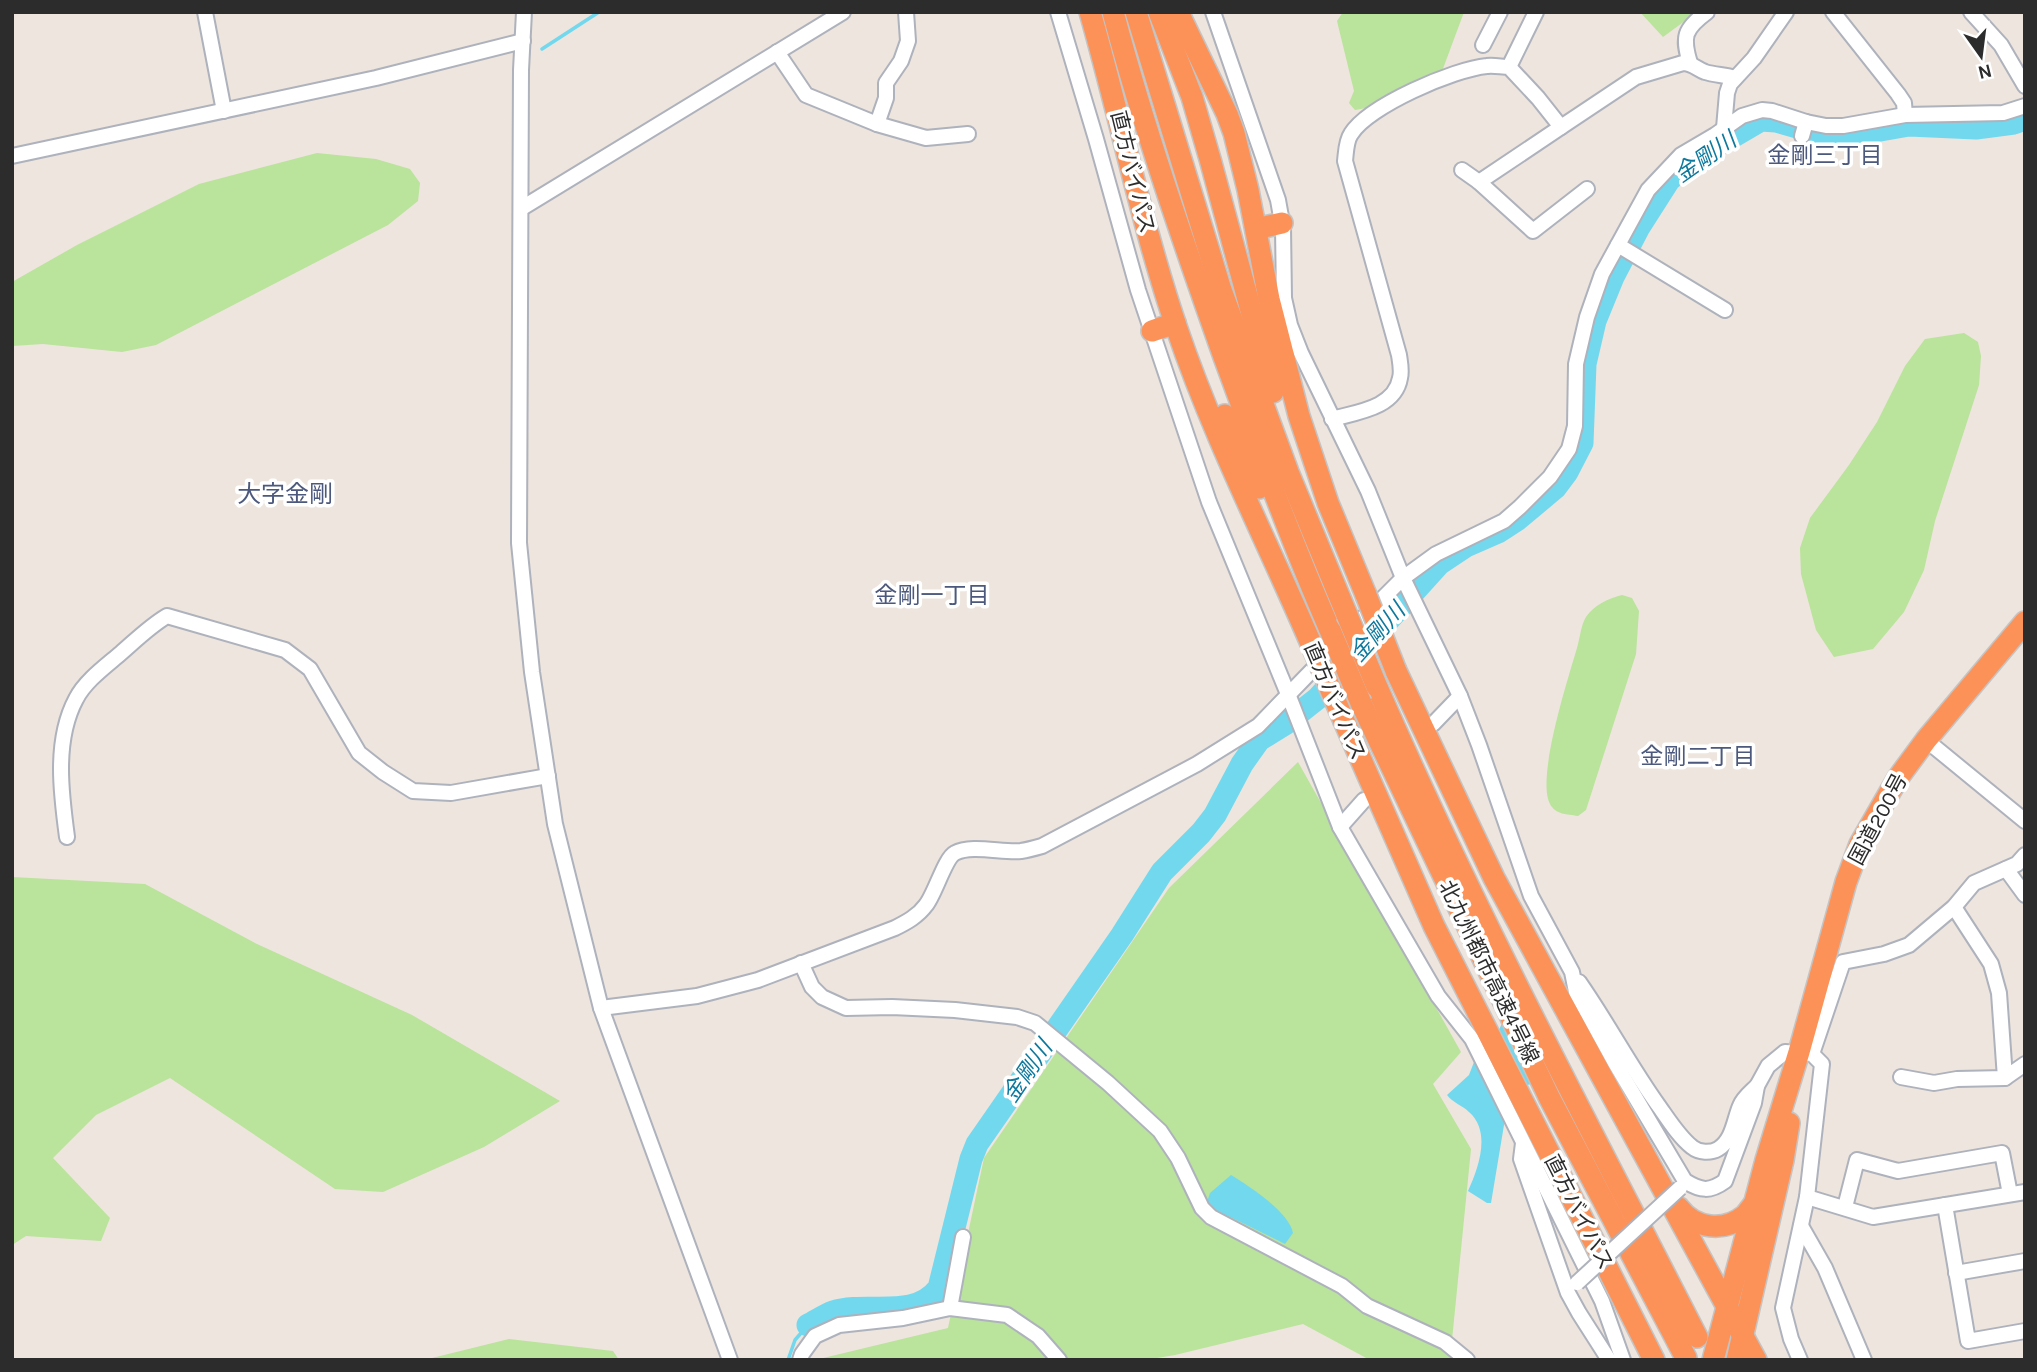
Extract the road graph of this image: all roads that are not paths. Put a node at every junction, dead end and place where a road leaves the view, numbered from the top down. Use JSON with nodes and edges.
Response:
{"nodes":[{"id":1,"x":205,"y":12,"type":"edge"},
{"id":2,"x":524,"y":12,"type":"edge"},
{"id":3,"x":843,"y":12,"type":"edge"},
{"id":4,"x":906,"y":12,"type":"edge"},
{"id":5,"x":1058,"y":12,"type":"edge"},
{"id":6,"x":1090,"y":12,"type":"edge"},
{"id":7,"x":1112,"y":12,"type":"edge"},
{"id":8,"x":1136,"y":12,"type":"edge"},
{"id":9,"x":1158,"y":12,"type":"edge"},
{"id":10,"x":1178,"y":12,"type":"edge"},
{"id":11,"x":1191,"y":12,"type":"edge"},
{"id":12,"x":1213,"y":12,"type":"edge"},
{"id":13,"x":1500,"y":12,"type":"edge"},
{"id":14,"x":1536,"y":12,"type":"edge"},
{"id":15,"x":1707,"y":12,"type":"edge"},
{"id":16,"x":1786,"y":12,"type":"edge"},
{"id":17,"x":1833,"y":12,"type":"edge"},
{"id":18,"x":1971,"y":12,"type":"edge"},
{"id":19,"x":523,"y":41,"type":"junction"},
{"id":20,"x":1483,"y":46,"type":"dead end"},
{"id":21,"x":777,"y":52,"type":"junction"},
{"id":22,"x":1690,"y":63,"type":"junction"},
{"id":23,"x":1509,"y":67,"type":"junction"},
{"id":24,"x":1732,"y":83,"type":"junction"},
{"id":25,"x":2025,"y":86,"type":"edge"},
{"id":26,"x":1114,"y":98,"type":"junction"},
{"id":27,"x":2025,"y":106,"type":"edge"},
{"id":28,"x":1762,"y":110,"type":"junction"},
{"id":29,"x":224,"y":111,"type":"junction"},
{"id":30,"x":1227,"y":114,"type":"junction"},
{"id":31,"x":1905,"y":115,"type":"junction"},
{"id":32,"x":877,"y":124,"type":"junction"},
{"id":33,"x":1561,"y":127,"type":"junction"},
{"id":34,"x":1724,"y":128,"type":"junction"},
{"id":35,"x":968,"y":134,"type":"dead end"},
{"id":36,"x":12,"y":156,"type":"edge"},
{"id":37,"x":1462,"y":170,"type":"dead end"},
{"id":38,"x":1479,"y":182,"type":"junction"},
{"id":39,"x":1587,"y":189,"type":"dead end"},
{"id":40,"x":522,"y":208,"type":"junction"},
{"id":41,"x":1282,"y":223,"type":"junction"},
{"id":42,"x":1256,"y":229,"type":"junction"},
{"id":43,"x":1618,"y":245,"type":"junction"},
{"id":44,"x":1725,"y":310,"type":"dead end"},
{"id":45,"x":1175,"y":323,"type":"junction"},
{"id":46,"x":1152,"y":331,"type":"junction"},
{"id":47,"x":1332,"y":419,"type":"junction"},
{"id":48,"x":1331,"y":574,"type":"junction"},
{"id":49,"x":1403,"y":578,"type":"junction"},
{"id":50,"x":1308,"y":579,"type":"junction"},
{"id":51,"x":2025,"y":622,"type":"edge"},
{"id":52,"x":1289,"y":694,"type":"junction"},
{"id":53,"x":1460,"y":696,"type":"junction"},
{"id":54,"x":1433,"y":724,"type":"dead end"},
{"id":55,"x":1926,"y":740,"type":"junction"},
{"id":56,"x":548,"y":776,"type":"junction"},
{"id":57,"x":1364,"y":800,"type":"dead end"},
{"id":58,"x":2025,"y":821,"type":"edge"},
{"id":59,"x":1339,"y":827,"type":"junction"},
{"id":60,"x":67,"y":837,"type":"dead end"},
{"id":61,"x":2025,"y":855,"type":"edge"},
{"id":62,"x":2006,"y":869,"type":"junction"},
{"id":63,"x":2025,"y":895,"type":"edge"},
{"id":64,"x":1954,"y":907,"type":"junction"},
{"id":65,"x":801,"y":963,"type":"junction"},
{"id":66,"x":1573,"y":972,"type":"junction"},
{"id":67,"x":601,"y":1008,"type":"junction"},
{"id":68,"x":1477,"y":1030,"type":"junction"},
{"id":69,"x":1806,"y":1053,"type":"junction"},
{"id":70,"x":2025,"y":1064,"type":"edge"},
{"id":71,"x":1901,"y":1077,"type":"dead end"},
{"id":72,"x":2005,"y":1078,"type":"junction"},
{"id":73,"x":1757,"y":1086,"type":"junction"},
{"id":74,"x":1524,"y":1143,"type":"junction"},
{"id":75,"x":1676,"y":1184,"type":"junction"},
{"id":76,"x":2018,"y":1193,"type":"edge"},
{"id":77,"x":1807,"y":1198,"type":"junction"},
{"id":78,"x":1755,"y":1202,"type":"junction"},
{"id":79,"x":1945,"y":1205,"type":"junction"},
{"id":80,"x":1845,"y":1208,"type":"junction"},
{"id":81,"x":1801,"y":1226,"type":"junction"},
{"id":82,"x":963,"y":1237,"type":"dead end"},
{"id":83,"x":2025,"y":1262,"type":"edge"},
{"id":84,"x":1956,"y":1273,"type":"junction"},
{"id":85,"x":1572,"y":1288,"type":"junction"},
{"id":86,"x":1727,"y":1306,"type":"junction"},
{"id":87,"x":950,"y":1308,"type":"junction"},
{"id":88,"x":2025,"y":1331,"type":"edge"},
{"id":89,"x":1743,"y":1334,"type":"junction"},
{"id":90,"x":1697,"y":1337,"type":"dead end"},
{"id":91,"x":1686,"y":1358,"type":"dead end"},
{"id":92,"x":730,"y":1360,"type":"edge"},
{"id":93,"x":800,"y":1360,"type":"edge"},
{"id":94,"x":1059,"y":1360,"type":"edge"},
{"id":95,"x":1467,"y":1360,"type":"edge"},
{"id":96,"x":1609,"y":1360,"type":"edge"},
{"id":97,"x":1623,"y":1360,"type":"edge"},
{"id":98,"x":1654,"y":1360,"type":"edge"},
{"id":99,"x":1713,"y":1360,"type":"edge"},
{"id":100,"x":1737,"y":1360,"type":"edge"},
{"id":101,"x":1756,"y":1360,"type":"edge"},
{"id":102,"x":1800,"y":1360,"type":"edge"},
{"id":103,"x":1864,"y":1360,"type":"edge"}],
"edges":[{"from":1,"to":29,"type":"street"},
{"from":2,"to":19,"type":"street"},
{"from":3,"to":21,"type":"street"},
{"from":4,"to":32,"type":"street"},
{"from":5,"to":46,"type":"street"},
{"from":6,"to":26,"type":"highway","name":"直方バイパス"},
{"from":7,"to":50,"type":"highway"},
{"from":8,"to":48,"type":"highway"},
{"from":9,"to":48,"type":"highway"},
{"from":10,"to":30,"type":"highway"},
{"from":11,"to":30,"type":"highway"},
{"from":12,"to":41,"type":"street"},
{"from":13,"to":20,"type":"street"},
{"from":14,"to":23,"type":"street"},
{"from":15,"to":22,"type":"street"},
{"from":16,"to":24,"type":"street"},
{"from":17,"to":31,"type":"street"},
{"from":18,"to":25,"type":"street"},
{"from":19,"to":29,"type":"street"},
{"from":19,"to":40,"type":"street"},
{"from":21,"to":32,"type":"street"},
{"from":21,"to":40,"type":"street"},
{"from":22,"to":24,"type":"street"},
{"from":22,"to":33,"type":"street"},
{"from":23,"to":33,"type":"street"},
{"from":23,"to":47,"type":"street"},
{"from":24,"to":28,"type":"street"},
{"from":24,"to":34,"type":"street"},
{"from":26,"to":45,"type":"highway","name":"直方バイパス"},
{"from":26,"to":50,"type":"highway"},
{"from":27,"to":31,"type":"street"},
{"from":28,"to":31,"type":"street"},
{"from":28,"to":34,"type":"street"},
{"from":29,"to":36,"type":"street"},
{"from":30,"to":42,"type":"highway"},
{"from":32,"to":35,"type":"street"},
{"from":33,"to":38,"type":"street"},
{"from":34,"to":43,"type":"street"},
{"from":37,"to":38,"type":"street"},
{"from":38,"to":39,"type":"street"},
{"from":40,"to":56,"type":"street"},
{"from":41,"to":42,"type":"highway"},
{"from":41,"to":47,"type":"street"},
{"from":42,"to":75,"type":"highway","bridge":true},
{"from":43,"to":44,"type":"street"},
{"from":43,"to":49,"type":"street"},
{"from":45,"to":46,"type":"highway"},
{"from":45,"to":68,"type":"highway","name":"直方バイパス","bridge":true},
{"from":46,"to":52,"type":"street"},
{"from":47,"to":49,"type":"street"},
{"from":48,"to":90,"type":"highway","name":"北九州都市高速4号線","bridge":true},
{"from":49,"to":52,"type":"street"},
{"from":49,"to":53,"type":"street"},
{"from":50,"to":91,"type":"highway","name":"北九州都市高速4号線","bridge":true},
{"from":51,"to":55,"type":"highway","name":"国道200号"},
{"from":52,"to":59,"type":"street"},
{"from":52,"to":65,"type":"street"},
{"from":53,"to":54,"type":"street"},
{"from":53,"to":66,"type":"street"},
{"from":55,"to":58,"type":"street"},
{"from":55,"to":69,"type":"highway","name":"国道200号"},
{"from":56,"to":60,"type":"street"},
{"from":56,"to":67,"type":"street"},
{"from":57,"to":59,"type":"street"},
{"from":59,"to":68,"type":"street"},
{"from":61,"to":62,"type":"street"},
{"from":62,"to":63,"type":"street"},
{"from":62,"to":64,"type":"street"},
{"from":64,"to":69,"type":"street"},
{"from":64,"to":72,"type":"street"},
{"from":65,"to":67,"type":"street"},
{"from":65,"to":95,"type":"street"},
{"from":66,"to":73,"type":"street"},
{"from":66,"to":75,"type":"street"},
{"from":67,"to":92,"type":"street"},
{"from":68,"to":74,"type":"street"},
{"from":68,"to":98,"type":"highway","name":"直方バイパス"},
{"from":69,"to":73,"type":"street"},
{"from":69,"to":77,"type":"street"},
{"from":69,"to":78,"type":"highway","name":"国道200号"},
{"from":69,"to":89,"type":"highway","name":"国道200号"},
{"from":70,"to":72,"type":"street"},
{"from":71,"to":72,"type":"street"},
{"from":73,"to":75,"type":"street"},
{"from":74,"to":85,"type":"street"},
{"from":74,"to":97,"type":"street"},
{"from":75,"to":78,"type":"highway"},
{"from":75,"to":85,"type":"street","bridge":true},
{"from":75,"to":86,"type":"highway"},
{"from":76,"to":79,"type":"street"},
{"from":76,"to":80,"type":"street"},
{"from":77,"to":80,"type":"street"},
{"from":77,"to":81,"type":"street"},
{"from":78,"to":86,"type":"highway","name":"国道200号"},
{"from":79,"to":80,"type":"street"},
{"from":79,"to":84,"type":"street"},
{"from":81,"to":102,"type":"street"},
{"from":81,"to":103,"type":"street"},
{"from":82,"to":87,"type":"street"},
{"from":83,"to":84,"type":"street"},
{"from":84,"to":88,"type":"street"},
{"from":85,"to":96,"type":"street"},
{"from":86,"to":89,"type":"highway"},
{"from":86,"to":99,"type":"highway","name":"国道200号"},
{"from":87,"to":93,"type":"street"},
{"from":87,"to":94,"type":"street"},
{"from":89,"to":100,"type":"highway","name":"国道200号"},
{"from":89,"to":101,"type":"highway"}]}
